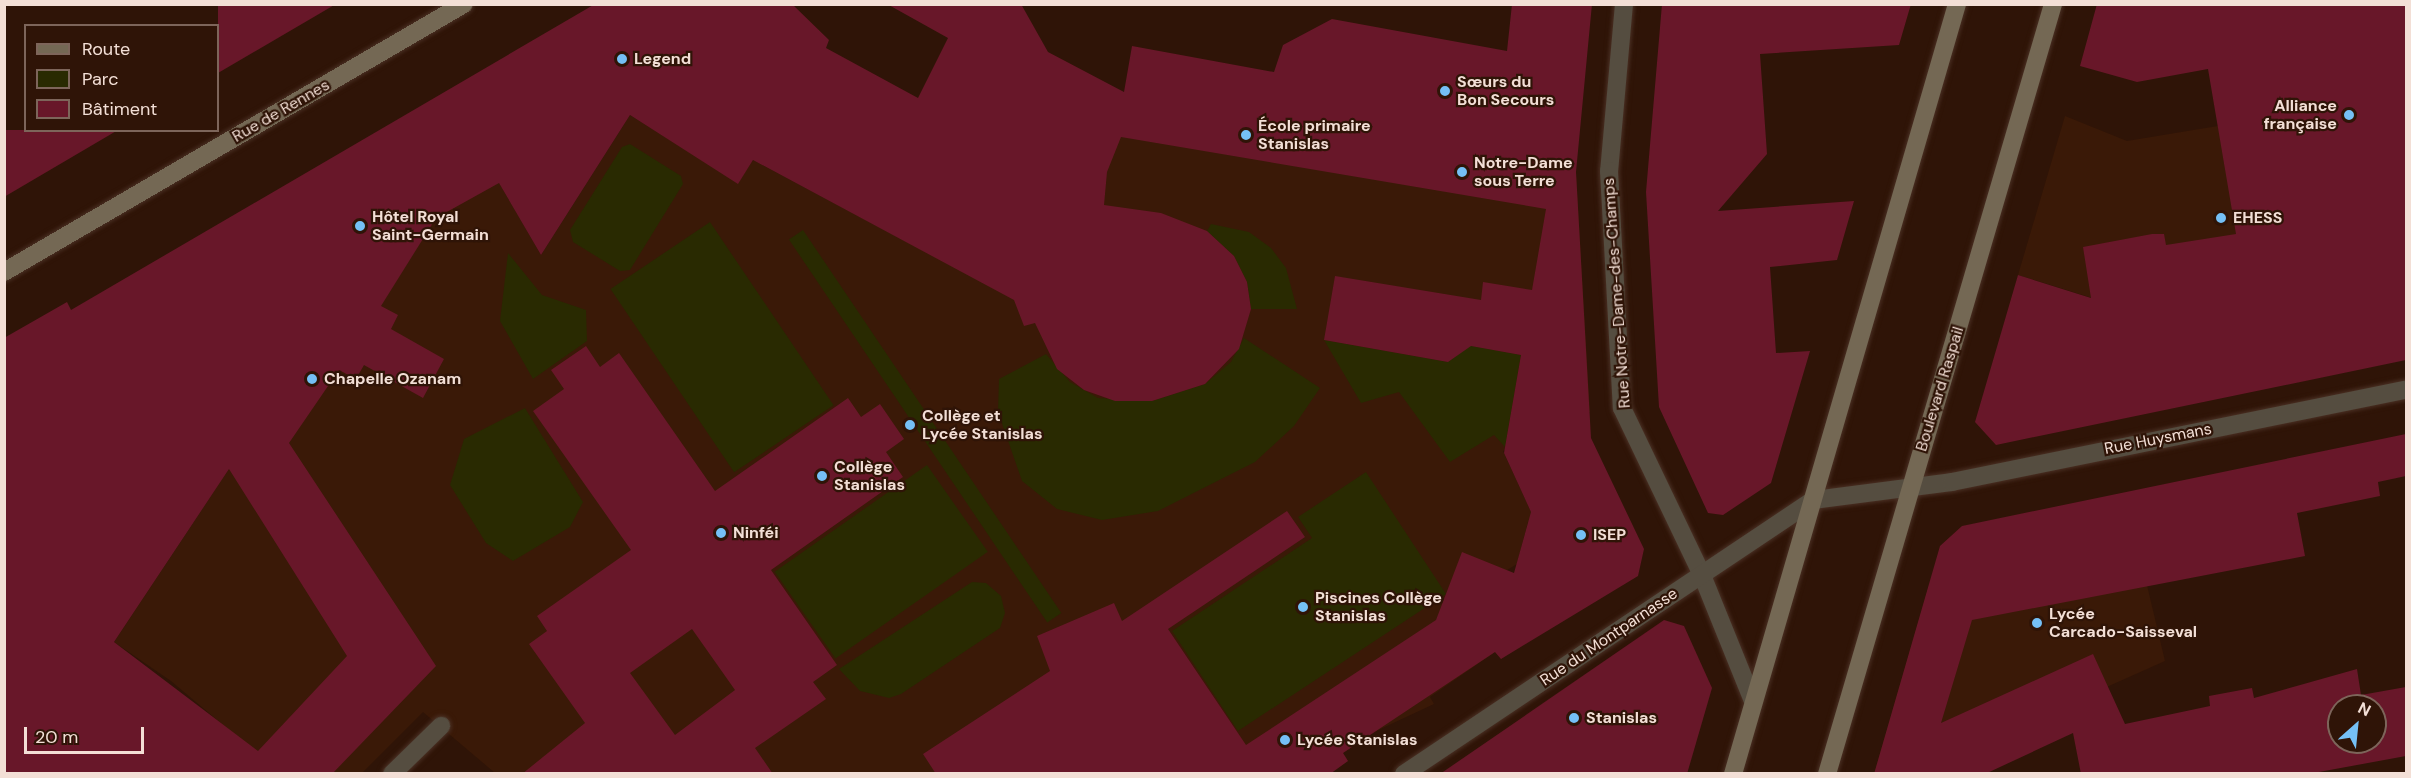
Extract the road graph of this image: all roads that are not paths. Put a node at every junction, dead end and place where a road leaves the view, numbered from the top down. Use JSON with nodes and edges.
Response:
{"nodes":[{"id":1,"x":464,"y":4,"type":"edge"},
{"id":2,"x":1624,"y":4,"type":"edge"},
{"id":3,"x":1957,"y":4,"type":"edge"},
{"id":4,"x":2053,"y":4,"type":"edge"},
{"id":5,"x":4,"y":272,"type":"edge"},
{"id":6,"x":2406,"y":390,"type":"edge"},
{"id":7,"x":1910,"y":488,"type":"junction"},
{"id":8,"x":1814,"y":500,"type":"junction"},
{"id":9,"x":1702,"y":574,"type":"junction"},
{"id":10,"x":1752,"y":699,"type":"junction"},
{"id":11,"x":441,"y":726,"type":"dead end"},
{"id":12,"x":392,"y":774,"type":"edge"},
{"id":13,"x":1404,"y":774,"type":"edge"},
{"id":14,"x":1734,"y":774,"type":"edge"},
{"id":15,"x":1827,"y":774,"type":"edge"}],
"edges":[{"from":1,"to":5,"type":"main road","name":"Rue de Rennes"},
{"from":2,"to":9,"type":"street","name":"Rue Notre-Dame-des-Champs"},
{"from":3,"to":8,"type":"main road"},
{"from":4,"to":7,"type":"main road","name":"Boulevard Raspail"},
{"from":6,"to":7,"type":"street","name":"Rue Huysmans"},
{"from":7,"to":8,"type":"street","name":"Rue Huysmans"},
{"from":7,"to":15,"type":"main road","name":"Boulevard Raspail"},
{"from":8,"to":9,"type":"street","name":"Rue du Montparnasse"},
{"from":8,"to":10,"type":"main road"},
{"from":9,"to":10,"type":"street","name":"Rue Notre-Dame-des-Champs"},
{"from":9,"to":13,"type":"street","name":"Rue du Montparnasse"},
{"from":10,"to":14,"type":"main road"},
{"from":11,"to":12,"type":"street"}]}
